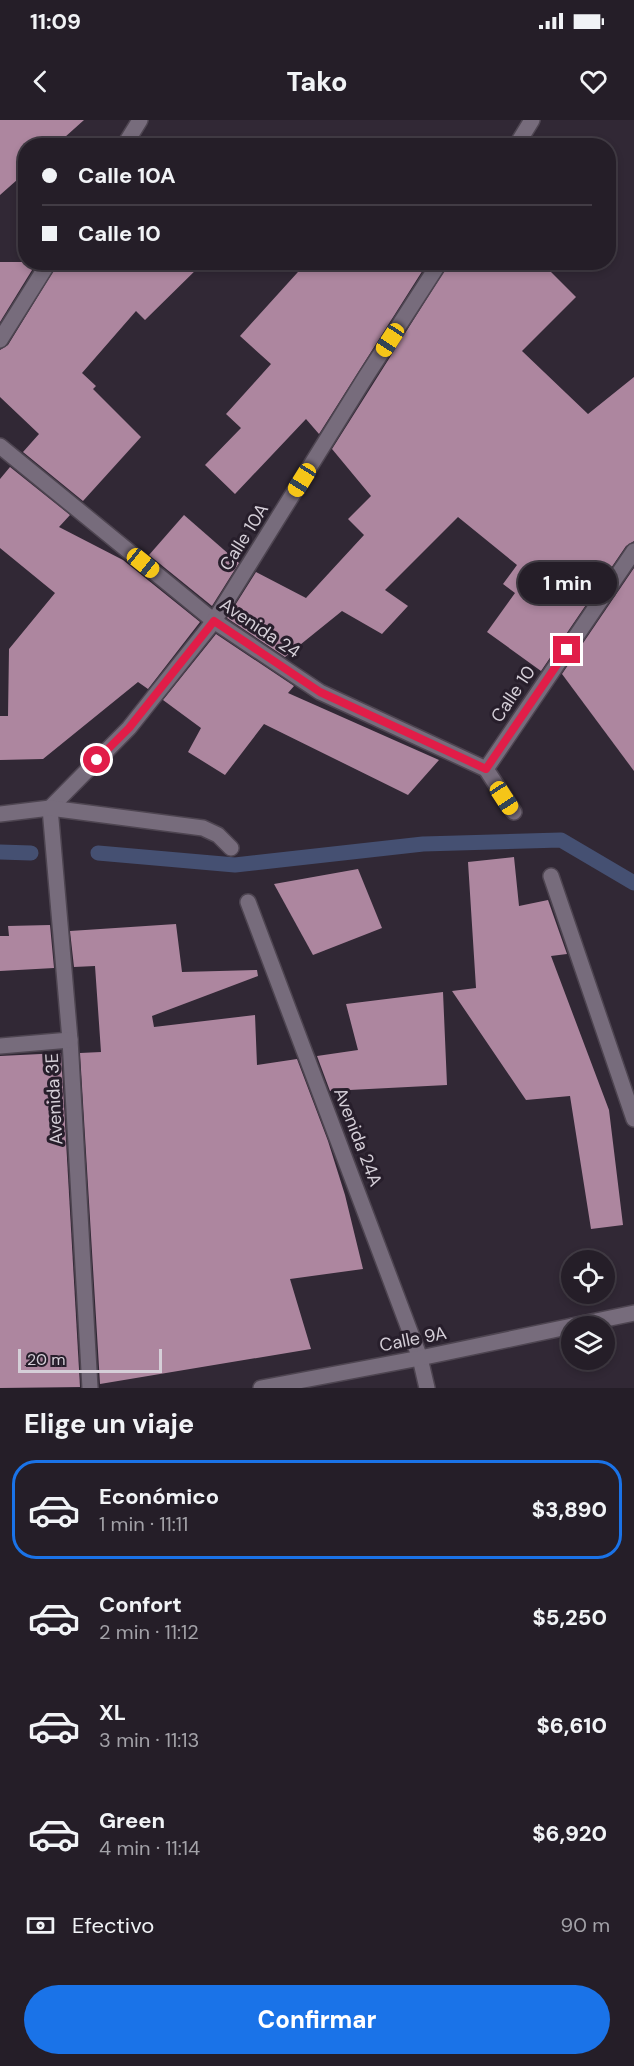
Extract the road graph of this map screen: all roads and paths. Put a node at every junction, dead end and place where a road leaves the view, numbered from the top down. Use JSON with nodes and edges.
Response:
{"nodes":[{"id":1,"x":140,"y":120,"type":"edge"},
{"id":2,"x":532,"y":120,"type":"edge"},
{"id":3,"x":129,"y":138,"type":"edge"},
{"id":4,"x":521,"y":138,"type":"edge"},
{"id":5,"x":44,"y":270,"type":"edge"},
{"id":6,"x":435,"y":270,"type":"edge"},
{"id":7,"x":0,"y":340,"type":"edge"},
{"id":8,"x":0,"y":446,"type":"edge"},
{"id":9,"x":634,"y":551,"type":"edge"},
{"id":10,"x":214,"y":621,"type":"junction"},
{"id":11,"x":486,"y":769,"type":"junction"},
{"id":12,"x":50,"y":808,"type":"junction"},
{"id":13,"x":514,"y":812,"type":"dead end"},
{"id":14,"x":0,"y":814,"type":"edge"},
{"id":15,"x":231,"y":848,"type":"dead end"},
{"id":16,"x":551,"y":876,"type":"dead end"},
{"id":17,"x":248,"y":902,"type":"dead end"},
{"id":18,"x":70,"y":1040,"type":"junction"},
{"id":19,"x":0,"y":1046,"type":"edge"},
{"id":20,"x":634,"y":1119,"type":"edge"},
{"id":21,"x":634,"y":1313,"type":"edge"},
{"id":22,"x":615,"y":1317,"type":"edge"},
{"id":23,"x":561,"y":1328,"type":"edge"},
{"id":24,"x":420,"y":1358,"type":"junction"},
{"id":25,"x":90,"y":1388,"type":"edge"},
{"id":26,"x":261,"y":1388,"type":"edge"},
{"id":27,"x":427,"y":1388,"type":"edge"}],
"edges":[{"from":1,"to":3,"type":"street"},
{"from":2,"to":4,"type":"street"},
{"from":5,"to":7,"type":"street"},
{"from":6,"to":10,"type":"street","name":"Calle 10A"},
{"from":8,"to":10,"type":"street","name":"Avenida 24"},
{"from":9,"to":11,"type":"street","name":"Calle 10"},
{"from":10,"to":11,"type":"street","name":"Avenida 24"},
{"from":10,"to":12,"type":"street","name":"Calle 10A"},
{"from":11,"to":13,"type":"street"},
{"from":12,"to":14,"type":"street"},
{"from":12,"to":15,"type":"street"},
{"from":12,"to":18,"type":"street","name":"Avenida 3E"},
{"from":16,"to":20,"type":"street"},
{"from":17,"to":24,"type":"street","name":"Avenida 24A"},
{"from":18,"to":19,"type":"street"},
{"from":18,"to":25,"type":"street","name":"Avenida 3E"},
{"from":21,"to":22,"type":"street","name":"Calle 9A"},
{"from":23,"to":24,"type":"street","name":"Calle 9A"},
{"from":24,"to":26,"type":"street","name":"Calle 9A"},
{"from":24,"to":27,"type":"street","name":"Avenida 24A"}]}
